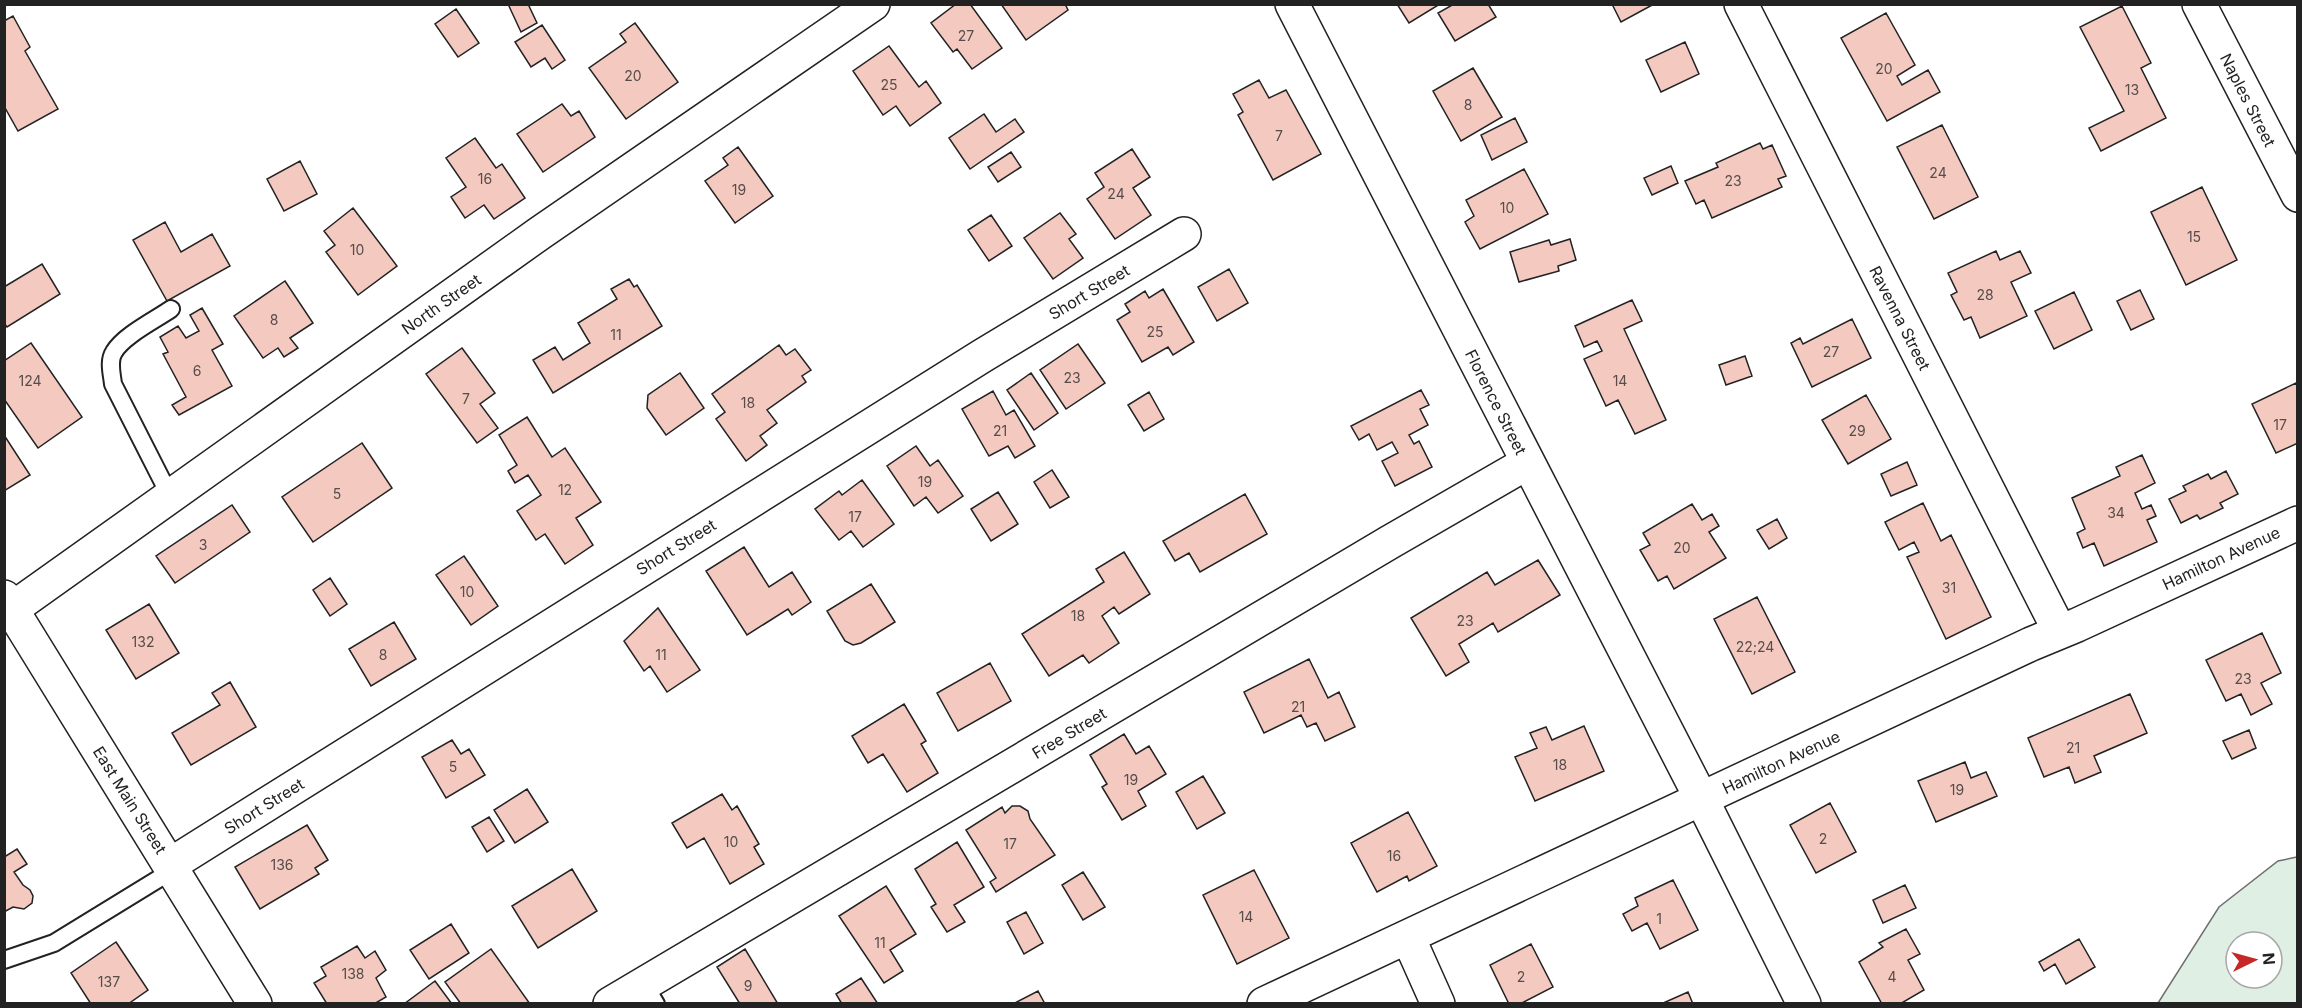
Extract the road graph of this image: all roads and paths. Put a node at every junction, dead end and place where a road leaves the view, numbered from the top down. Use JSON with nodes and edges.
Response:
{"nodes":[{"id":1,"x":873,"y":4,"type":"edge"},
{"id":2,"x":1292,"y":4,"type":"edge"},
{"id":3,"x":1741,"y":4,"type":"edge"},
{"id":4,"x":2199,"y":4,"type":"edge"},
{"id":5,"x":2298,"y":195,"type":"edge"},
{"id":6,"x":1184,"y":234,"type":"dead end"},
{"id":7,"x":171,"y":309,"type":"dead end"},
{"id":8,"x":1527,"y":463,"type":"junction"},
{"id":9,"x":170,"y":496,"type":"junction"},
{"id":10,"x":2298,"y":523,"type":"edge"},
{"id":11,"x":8,"y":603,"type":"edge"},
{"id":12,"x":2060,"y":632,"type":"junction"},
{"id":13,"x":1702,"y":800,"type":"junction"},
{"id":14,"x":172,"y":868,"type":"junction"},
{"id":15,"x":1408,"y":937,"type":"junction"},
{"id":16,"x":4,"y":960,"type":"edge"},
{"id":17,"x":650,"y":994,"type":"edge"},
{"id":18,"x":255,"y":1004,"type":"edge"},
{"id":19,"x":610,"y":1004,"type":"edge"},
{"id":20,"x":1264,"y":1004,"type":"edge"},
{"id":21,"x":1438,"y":1004,"type":"edge"},
{"id":22,"x":1804,"y":1004,"type":"edge"}],
"edges":[{"from":1,"to":9,"type":"street","name":"North Street"},
{"from":2,"to":8,"type":"street","name":"Florence Street"},
{"from":3,"to":12,"type":"street","name":"Ravenna Street"},
{"from":4,"to":5,"type":"street","name":"Naples Street"},
{"from":6,"to":14,"type":"street","name":"Short Street"},
{"from":7,"to":9,"type":"lane"},
{"from":8,"to":13,"type":"street","name":"Florence Street"},
{"from":8,"to":17,"type":"street","name":"Free Street"},
{"from":9,"to":11,"type":"street","name":"North Street"},
{"from":10,"to":12,"type":"street","name":"Hamilton Avenue"},
{"from":11,"to":14,"type":"street","name":"East Main Street"},
{"from":12,"to":13,"type":"street","name":"Hamilton Avenue"},
{"from":13,"to":15,"type":"street","name":"Hamilton Avenue"},
{"from":13,"to":22,"type":"street","name":"Florence Street"},
{"from":14,"to":16,"type":"lane"},
{"from":14,"to":18,"type":"street","name":"East Main Street"},
{"from":15,"to":20,"type":"street","name":"Hamilton Avenue"},
{"from":15,"to":21,"type":"street"},
{"from":17,"to":19,"type":"street","name":"Free Street"}]}
